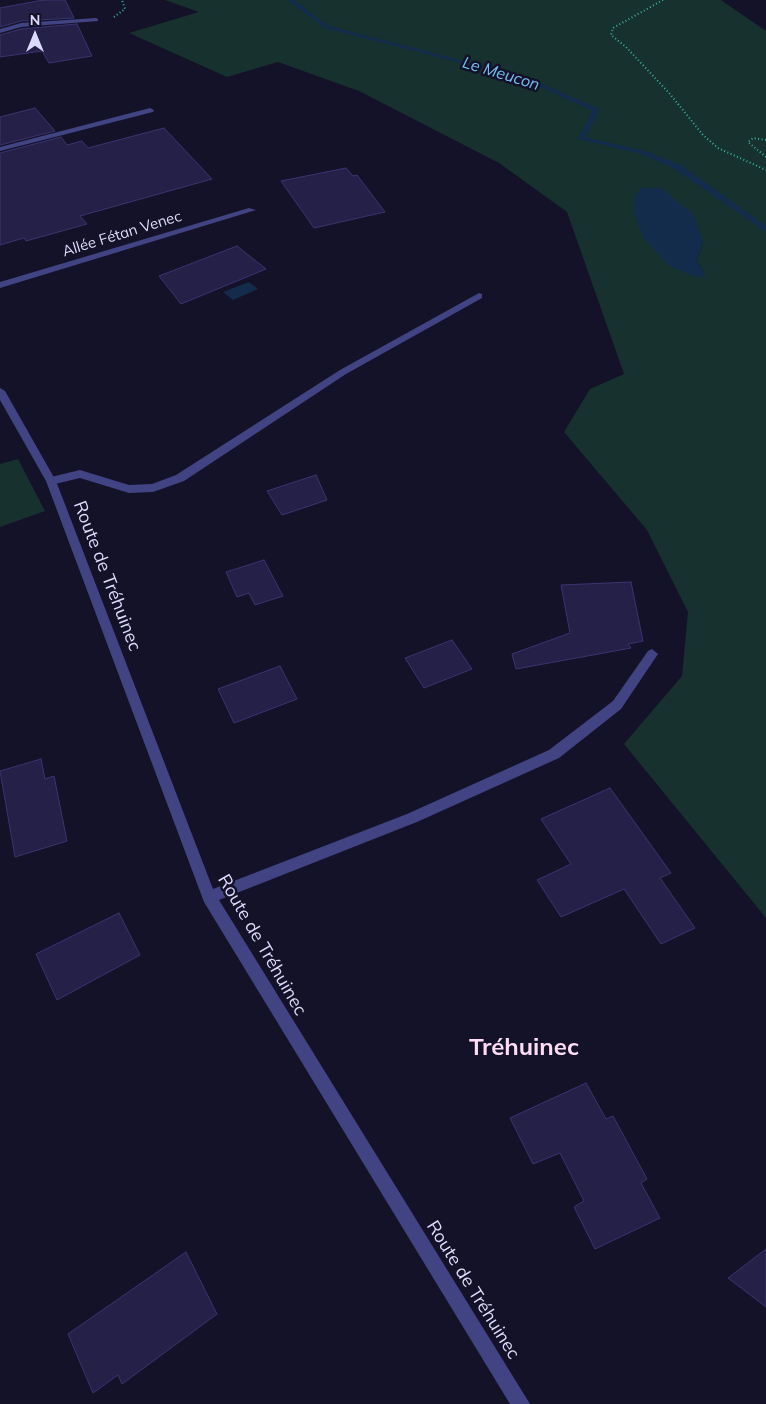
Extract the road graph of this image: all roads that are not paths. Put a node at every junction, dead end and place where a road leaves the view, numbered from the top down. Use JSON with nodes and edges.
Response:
{"nodes":[{"id":1,"x":96,"y":20,"type":"dead end"},
{"id":2,"x":0,"y":31,"type":"edge"},
{"id":3,"x":150,"y":110,"type":"dead end"},
{"id":4,"x":0,"y":149,"type":"edge"},
{"id":5,"x":252,"y":210,"type":"dead end"},
{"id":6,"x":0,"y":285,"type":"edge"},
{"id":7,"x":479,"y":296,"type":"dead end"},
{"id":8,"x":0,"y":391,"type":"edge"},
{"id":9,"x":51,"y":481,"type":"junction"},
{"id":10,"x":652,"y":654,"type":"dead end"},
{"id":11,"x":208,"y":897,"type":"junction"},
{"id":12,"x":521,"y":1404,"type":"edge"}],
"edges":[{"from":1,"to":2,"type":"street"},
{"from":3,"to":4,"type":"street"},
{"from":5,"to":6,"type":"street","name":"Allée Fétan Venec"},
{"from":7,"to":9,"type":"street"},
{"from":8,"to":9,"type":"street","name":"Route de Tréhuinec"},
{"from":9,"to":11,"type":"street","name":"Route de Tréhuinec"},
{"from":10,"to":11,"type":"street"},
{"from":11,"to":12,"type":"street","name":"Route de Tréhuinec"}]}
